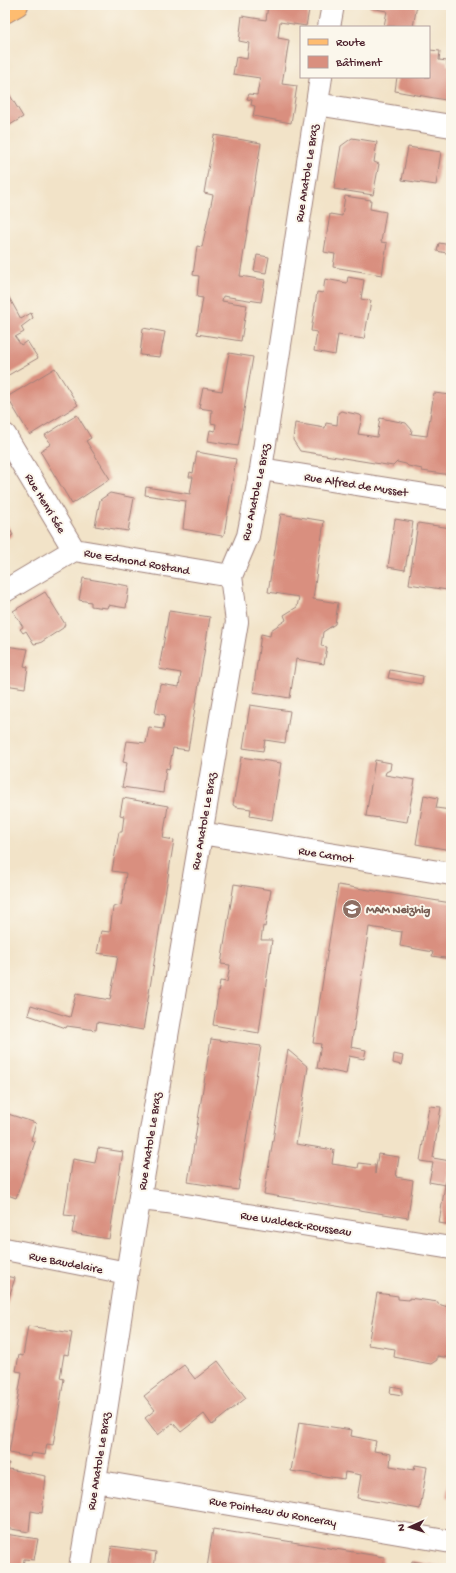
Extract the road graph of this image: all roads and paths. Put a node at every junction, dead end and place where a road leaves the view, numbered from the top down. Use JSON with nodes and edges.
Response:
{"nodes":[{"id":1,"x":18,"y":5,"type":"edge"},
{"id":2,"x":333,"y":5,"type":"edge"},
{"id":3,"x":5,"y":12,"type":"edge"},
{"id":4,"x":329,"y":26,"type":"edge"},
{"id":5,"x":321,"y":78,"type":"edge"},
{"id":6,"x":317,"y":104,"type":"junction"},
{"id":7,"x":451,"y":126,"type":"edge"},
{"id":8,"x":5,"y":435,"type":"edge"},
{"id":9,"x":261,"y":469,"type":"junction"},
{"id":10,"x":451,"y":499,"type":"edge"},
{"id":11,"x":74,"y":550,"type":"junction"},
{"id":12,"x":231,"y":576,"type":"junction"},
{"id":13,"x":5,"y":591,"type":"edge"},
{"id":14,"x":201,"y":833,"type":"junction"},
{"id":15,"x":451,"y":874,"type":"edge"},
{"id":16,"x":140,"y":1199,"type":"junction"},
{"id":17,"x":451,"y":1248,"type":"edge"},
{"id":18,"x":5,"y":1249,"type":"edge"},
{"id":19,"x":127,"y":1274,"type":"junction"},
{"id":20,"x":95,"y":1481,"type":"junction"},
{"id":21,"x":451,"y":1542,"type":"edge"},
{"id":22,"x":80,"y":1568,"type":"edge"}],
"edges":[{"from":1,"to":3,"type":"main road"},
{"from":2,"to":4,"type":"street"},
{"from":5,"to":6,"type":"street","name":"Rue Anatole Le Braz"},
{"from":6,"to":7,"type":"street"},
{"from":6,"to":9,"type":"street","name":"Rue Anatole Le Braz"},
{"from":8,"to":11,"type":"street","name":"Rue Henri Sée"},
{"from":9,"to":10,"type":"street","name":"Rue Alfred de Musset"},
{"from":9,"to":12,"type":"street","name":"Rue Anatole Le Braz"},
{"from":11,"to":12,"type":"street","name":"Rue Edmond Rostand"},
{"from":11,"to":13,"type":"street","name":"Rue Edmond Rostand"},
{"from":12,"to":14,"type":"street","name":"Rue Anatole Le Braz"},
{"from":14,"to":15,"type":"street","name":"Rue Carnot"},
{"from":14,"to":16,"type":"street","name":"Rue Anatole Le Braz"},
{"from":16,"to":17,"type":"street","name":"Rue Waldeck-Rousseau"},
{"from":16,"to":19,"type":"street","name":"Rue Anatole Le Braz"},
{"from":18,"to":19,"type":"street","name":"Rue Baudelaire"},
{"from":19,"to":20,"type":"street","name":"Rue Anatole Le Braz"},
{"from":20,"to":21,"type":"street","name":"Rue Pointeau du Ronceray"},
{"from":20,"to":22,"type":"street","name":"Rue Anatole Le Braz"}]}
